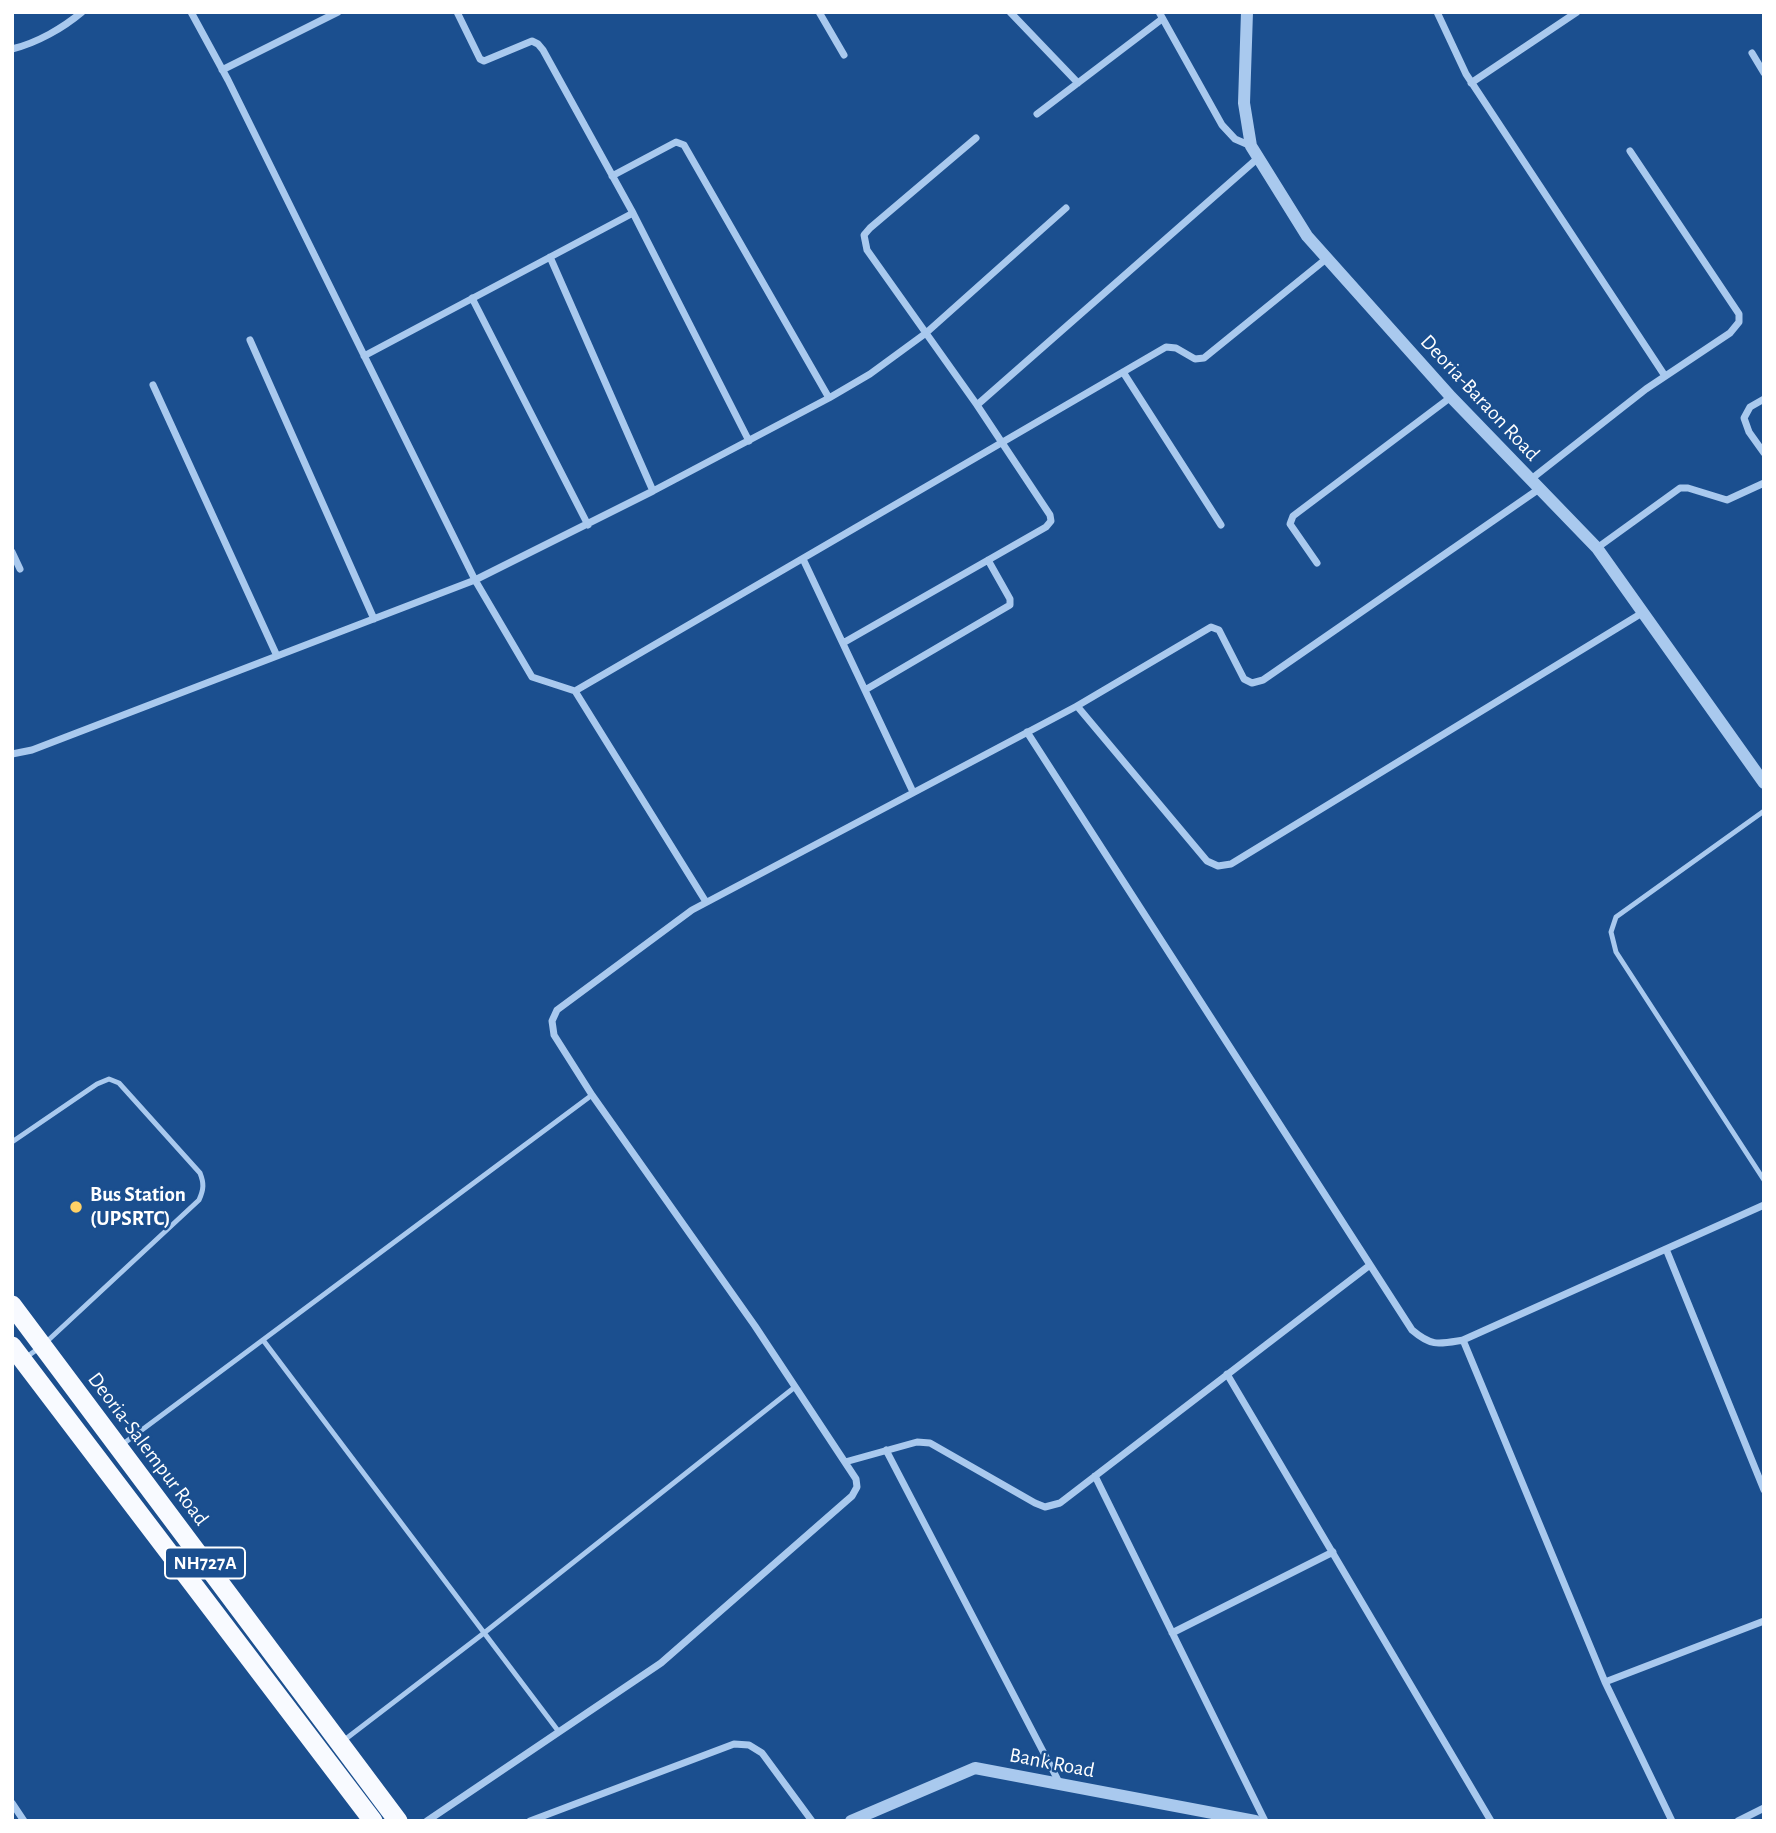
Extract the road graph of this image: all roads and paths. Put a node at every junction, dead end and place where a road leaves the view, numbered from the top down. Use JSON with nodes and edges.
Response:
{"nodes":[{"id":1,"x":82,"y":12,"type":"edge"},
{"id":2,"x":191,"y":12,"type":"edge"},
{"id":3,"x":338,"y":12,"type":"edge"},
{"id":4,"x":457,"y":12,"type":"edge"},
{"id":5,"x":819,"y":12,"type":"edge"},
{"id":6,"x":1010,"y":12,"type":"edge"},
{"id":7,"x":1247,"y":12,"type":"edge"},
{"id":8,"x":1437,"y":12,"type":"edge"},
{"id":9,"x":1577,"y":12,"type":"edge"},
{"id":10,"x":1161,"y":16,"type":"edge"},
{"id":11,"x":12,"y":49,"type":"edge"},
{"id":12,"x":1752,"y":53,"type":"dead end"},
{"id":13,"x":844,"y":55,"type":"dead end"},
{"id":14,"x":222,"y":70,"type":"junction"},
{"id":15,"x":1764,"y":73,"type":"edge"},
{"id":16,"x":1078,"y":83,"type":"junction"},
{"id":17,"x":1471,"y":83,"type":"junction"},
{"id":18,"x":1037,"y":114,"type":"dead end"},
{"id":19,"x":976,"y":138,"type":"dead end"},
{"id":20,"x":1254,"y":152,"type":"junction"},
{"id":21,"x":1630,"y":152,"type":"dead end"},
{"id":22,"x":612,"y":176,"type":"junction"},
{"id":23,"x":1066,"y":208,"type":"dead end"},
{"id":24,"x":633,"y":214,"type":"junction"},
{"id":25,"x":550,"y":257,"type":"junction"},
{"id":26,"x":1326,"y":259,"type":"junction"},
{"id":27,"x":472,"y":298,"type":"junction"},
{"id":28,"x":926,"y":332,"type":"junction"},
{"id":29,"x":250,"y":340,"type":"dead end"},
{"id":30,"x":364,"y":356,"type":"junction"},
{"id":31,"x":1123,"y":372,"type":"junction"},
{"id":32,"x":1665,"y":376,"type":"junction"},
{"id":33,"x":153,"y":384,"type":"dead end"},
{"id":34,"x":1451,"y":397,"type":"junction"},
{"id":35,"x":829,"y":398,"type":"junction"},
{"id":36,"x":1764,"y":399,"type":"edge"},
{"id":37,"x":976,"y":405,"type":"junction"},
{"id":38,"x":749,"y":440,"type":"junction"},
{"id":39,"x":1003,"y":443,"type":"junction"},
{"id":40,"x":1764,"y":453,"type":"edge"},
{"id":41,"x":1764,"y":483,"type":"edge"},
{"id":42,"x":1535,"y":484,"type":"junction"},
{"id":43,"x":653,"y":491,"type":"junction"},
{"id":44,"x":588,"y":525,"type":"junction"},
{"id":45,"x":1221,"y":525,"type":"dead end"},
{"id":46,"x":1597,"y":548,"type":"junction"},
{"id":47,"x":12,"y":552,"type":"edge"},
{"id":48,"x":803,"y":559,"type":"junction"},
{"id":49,"x":988,"y":560,"type":"junction"},
{"id":50,"x":1317,"y":563,"type":"dead end"},
{"id":51,"x":20,"y":569,"type":"dead end"},
{"id":52,"x":475,"y":580,"type":"junction"},
{"id":53,"x":1642,"y":613,"type":"junction"},
{"id":54,"x":374,"y":619,"type":"junction"},
{"id":55,"x":843,"y":643,"type":"junction"},
{"id":56,"x":278,"y":656,"type":"junction"},
{"id":57,"x":865,"y":690,"type":"junction"},
{"id":58,"x":575,"y":691,"type":"junction"},
{"id":59,"x":1077,"y":706,"type":"junction"},
{"id":60,"x":1027,"y":732,"type":"junction"},
{"id":61,"x":12,"y":754,"type":"edge"},
{"id":62,"x":1764,"y":783,"type":"edge"},
{"id":63,"x":914,"y":792,"type":"junction"},
{"id":64,"x":1764,"y":811,"type":"edge"},
{"id":65,"x":706,"y":902,"type":"junction"},
{"id":66,"x":592,"y":1095,"type":"junction"},
{"id":67,"x":12,"y":1142,"type":"edge"},
{"id":68,"x":1764,"y":1180,"type":"edge"},
{"id":69,"x":1764,"y":1205,"type":"edge"},
{"id":70,"x":1666,"y":1249,"type":"junction"},
{"id":71,"x":1370,"y":1265,"type":"junction"},
{"id":72,"x":12,"y":1306,"type":"edge"},
{"id":73,"x":262,"y":1340,"type":"junction"},
{"id":74,"x":1463,"y":1340,"type":"junction"},
{"id":75,"x":42,"y":1346,"type":"junction"},
{"id":76,"x":18,"y":1353,"type":"edge"},
{"id":77,"x":1227,"y":1374,"type":"junction"},
{"id":78,"x":795,"y":1387,"type":"junction"},
{"id":79,"x":118,"y":1447,"type":"junction"},
{"id":80,"x":886,"y":1450,"type":"junction"},
{"id":81,"x":845,"y":1462,"type":"junction"},
{"id":82,"x":1095,"y":1476,"type":"junction"},
{"id":83,"x":1764,"y":1490,"type":"edge"},
{"id":84,"x":1333,"y":1552,"type":"junction"},
{"id":85,"x":1764,"y":1620,"type":"edge"},
{"id":86,"x":484,"y":1633,"type":"junction"},
{"id":87,"x":1172,"y":1633,"type":"junction"},
{"id":88,"x":1605,"y":1682,"type":"junction"},
{"id":89,"x":559,"y":1731,"type":"junction"},
{"id":90,"x":339,"y":1744,"type":"junction"},
{"id":91,"x":1060,"y":1784,"type":"junction"},
{"id":92,"x":12,"y":1803,"type":"edge"},
{"id":93,"x":1764,"y":1808,"type":"edge"},
{"id":94,"x":24,"y":1821,"type":"edge"},
{"id":95,"x":373,"y":1821,"type":"edge"},
{"id":96,"x":398,"y":1821,"type":"edge"},
{"id":97,"x":427,"y":1821,"type":"edge"},
{"id":98,"x":530,"y":1821,"type":"edge"},
{"id":99,"x":812,"y":1821,"type":"edge"},
{"id":100,"x":851,"y":1821,"type":"edge"},
{"id":101,"x":1255,"y":1821,"type":"edge"},
{"id":102,"x":1265,"y":1821,"type":"edge"},
{"id":103,"x":1491,"y":1821,"type":"edge"},
{"id":104,"x":1672,"y":1821,"type":"edge"},
{"id":105,"x":1738,"y":1821,"type":"edge"}],
"edges":[{"from":1,"to":11,"type":"street"},
{"from":2,"to":14,"type":"street"},
{"from":3,"to":14,"type":"street"},
{"from":4,"to":22,"type":"street"},
{"from":5,"to":13,"type":"street"},
{"from":6,"to":16,"type":"street"},
{"from":7,"to":20,"type":"street","name":"Deoria-Baraon Road"},
{"from":8,"to":17,"type":"street"},
{"from":9,"to":17,"type":"street"},
{"from":10,"to":16,"type":"street"},
{"from":10,"to":20,"type":"street"},
{"from":12,"to":15,"type":"street"},
{"from":14,"to":30,"type":"street"},
{"from":16,"to":18,"type":"street"},
{"from":17,"to":32,"type":"street"},
{"from":19,"to":28,"type":"street"},
{"from":20,"to":26,"type":"street","name":"Deoria-Baraon Road"},
{"from":20,"to":37,"type":"street"},
{"from":21,"to":32,"type":"street"},
{"from":22,"to":24,"type":"street"},
{"from":22,"to":35,"type":"street"},
{"from":23,"to":28,"type":"street"},
{"from":24,"to":25,"type":"street"},
{"from":24,"to":38,"type":"street"},
{"from":25,"to":27,"type":"street"},
{"from":25,"to":43,"type":"street"},
{"from":26,"to":31,"type":"street"},
{"from":26,"to":34,"type":"street","name":"Deoria-Baraon Road"},
{"from":27,"to":30,"type":"street"},
{"from":27,"to":44,"type":"street"},
{"from":28,"to":35,"type":"street"},
{"from":28,"to":37,"type":"street"},
{"from":29,"to":54,"type":"street"},
{"from":30,"to":52,"type":"street"},
{"from":31,"to":39,"type":"street"},
{"from":31,"to":45,"type":"street"},
{"from":32,"to":42,"type":"street"},
{"from":33,"to":56,"type":"street"},
{"from":34,"to":42,"type":"street","name":"Deoria-Baraon Road"},
{"from":34,"to":50,"type":"street"},
{"from":35,"to":38,"type":"street"},
{"from":36,"to":40,"type":"street"},
{"from":37,"to":39,"type":"street"},
{"from":38,"to":43,"type":"street"},
{"from":39,"to":48,"type":"street"},
{"from":39,"to":49,"type":"street"},
{"from":41,"to":46,"type":"street"},
{"from":42,"to":46,"type":"street","name":"Deoria-Baraon Road"},
{"from":42,"to":59,"type":"street"},
{"from":43,"to":44,"type":"street"},
{"from":44,"to":52,"type":"street"},
{"from":46,"to":53,"type":"street","name":"Deoria-Baraon Road"},
{"from":47,"to":51,"type":"street"},
{"from":48,"to":55,"type":"street"},
{"from":48,"to":58,"type":"street"},
{"from":49,"to":55,"type":"street"},
{"from":49,"to":57,"type":"street"},
{"from":52,"to":54,"type":"street"},
{"from":52,"to":58,"type":"street"},
{"from":53,"to":59,"type":"street"},
{"from":53,"to":62,"type":"street","name":"Deoria-Baraon Road"},
{"from":54,"to":56,"type":"street"},
{"from":55,"to":57,"type":"street"},
{"from":56,"to":61,"type":"street"},
{"from":57,"to":63,"type":"street"},
{"from":58,"to":65,"type":"street"},
{"from":59,"to":60,"type":"street"},
{"from":60,"to":63,"type":"street"},
{"from":60,"to":71,"type":"street"},
{"from":63,"to":65,"type":"street"},
{"from":64,"to":68,"type":"lane"},
{"from":65,"to":66,"type":"street"},
{"from":66,"to":73,"type":"lane"},
{"from":66,"to":78,"type":"street"},
{"from":67,"to":75,"type":"lane"},
{"from":69,"to":70,"type":"street"},
{"from":70,"to":74,"type":"street"},
{"from":70,"to":83,"type":"street"},
{"from":71,"to":74,"type":"street"},
{"from":71,"to":77,"type":"street"},
{"from":72,"to":75,"type":"highway","name":"Deoria-Salempur Road","number":"NH727A"},
{"from":73,"to":79,"type":"lane"},
{"from":73,"to":86,"type":"lane"},
{"from":74,"to":88,"type":"street"},
{"from":75,"to":76,"type":"lane"},
{"from":75,"to":79,"type":"highway","name":"Deoria-Salempur Road","number":"NH727A"},
{"from":76,"to":95,"type":"highway","number":"NH727A"},
{"from":77,"to":82,"type":"street"},
{"from":77,"to":84,"type":"street"},
{"from":78,"to":81,"type":"street"},
{"from":78,"to":86,"type":"lane"},
{"from":79,"to":90,"type":"highway","name":"Deoria-Salempur Road","number":"NH727A"},
{"from":80,"to":81,"type":"street"},
{"from":80,"to":82,"type":"street"},
{"from":80,"to":91,"type":"street"},
{"from":81,"to":89,"type":"street"},
{"from":82,"to":87,"type":"street"},
{"from":84,"to":87,"type":"street"},
{"from":84,"to":103,"type":"street"},
{"from":85,"to":88,"type":"street"},
{"from":86,"to":89,"type":"lane"},
{"from":86,"to":90,"type":"lane"},
{"from":87,"to":102,"type":"street"},
{"from":88,"to":104,"type":"street"},
{"from":89,"to":97,"type":"street"},
{"from":90,"to":96,"type":"highway","name":"Deoria-Salempur Road","number":"NH727A"},
{"from":91,"to":100,"type":"street","name":"Bank Road"},
{"from":91,"to":101,"type":"street","name":"Bank Road"},
{"from":92,"to":94,"type":"street"},
{"from":93,"to":105,"type":"street"},
{"from":98,"to":99,"type":"street"}]}
